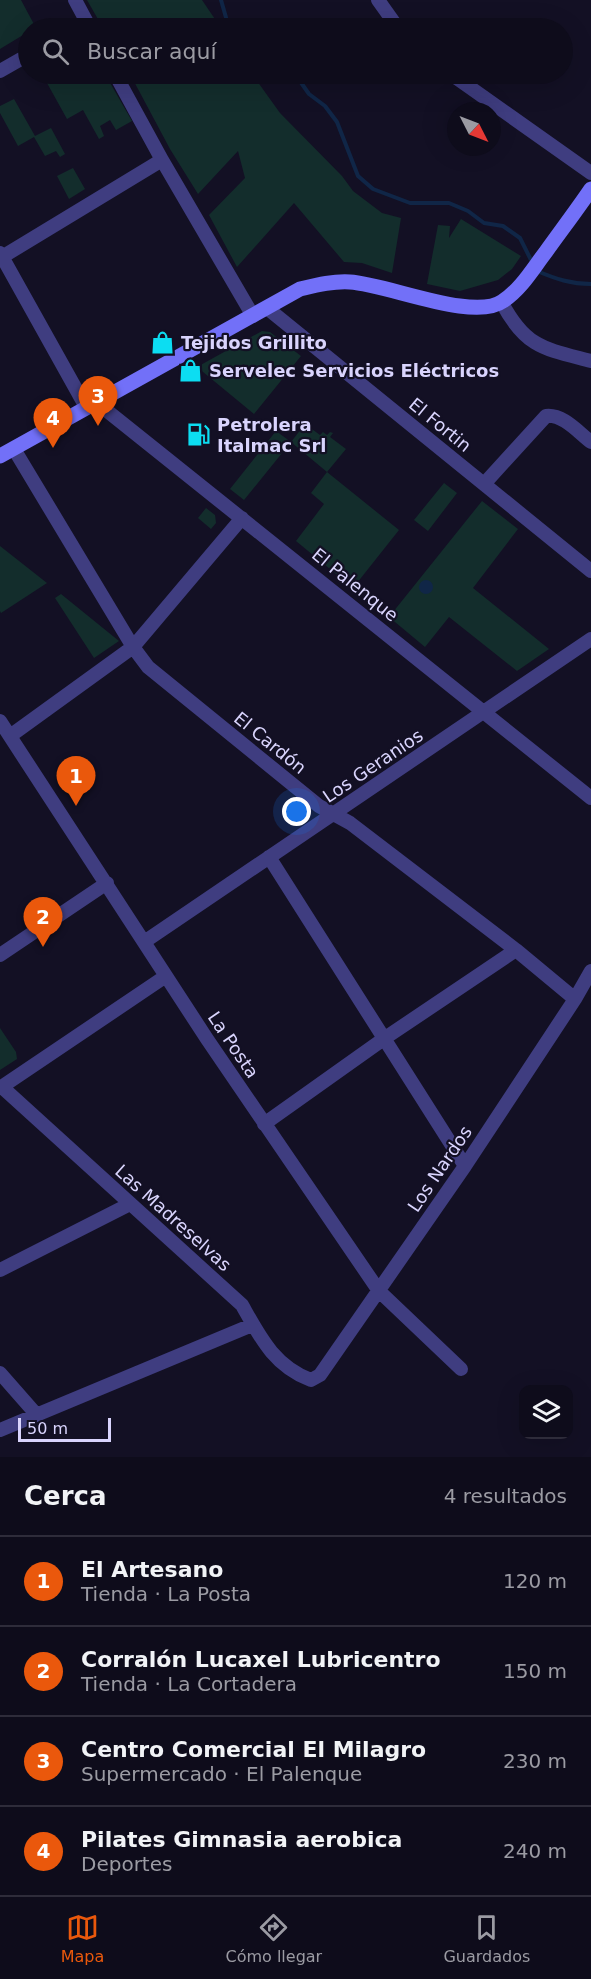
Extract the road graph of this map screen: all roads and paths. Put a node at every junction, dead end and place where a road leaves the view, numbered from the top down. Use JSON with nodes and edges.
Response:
{"nodes":[{"id":1,"x":75,"y":0,"type":"edge"},
{"id":2,"x":378,"y":0,"type":"edge"},
{"id":3,"x":82,"y":18,"type":"edge"},
{"id":4,"x":391,"y":18,"type":"edge"},
{"id":5,"x":18,"y":61,"type":"edge"},
{"id":6,"x":0,"y":71,"type":"edge"},
{"id":7,"x":120,"y":84,"type":"edge"},
{"id":8,"x":465,"y":84,"type":"edge"},
{"id":9,"x":162,"y":160,"type":"junction"},
{"id":10,"x":591,"y":173,"type":"edge"},
{"id":11,"x":591,"y":189,"type":"edge"},
{"id":12,"x":1,"y":255,"type":"edge"},
{"id":13,"x":502,"y":303,"type":"junction"},
{"id":14,"x":260,"y":312,"type":"junction"},
{"id":15,"x":591,"y":361,"type":"edge"},
{"id":16,"x":91,"y":405,"type":"junction"},
{"id":17,"x":591,"y":442,"type":"edge"},
{"id":18,"x":7,"y":453,"type":"edge"},
{"id":19,"x":484,"y":484,"type":"junction"},
{"id":20,"x":242,"y":518,"type":"junction"},
{"id":21,"x":591,"y":570,"type":"edge"},
{"id":22,"x":591,"y":639,"type":"edge"},
{"id":23,"x":133,"y":647,"type":"junction"},
{"id":24,"x":484,"y":712,"type":"junction"},
{"id":25,"x":0,"y":720,"type":"edge"},
{"id":26,"x":10,"y":736,"type":"junction"},
{"id":27,"x":591,"y":798,"type":"edge"},
{"id":28,"x":333,"y":814,"type":"junction"},
{"id":29,"x":269,"y":857,"type":"junction"},
{"id":30,"x":107,"y":884,"type":"junction"},
{"id":31,"x":144,"y":942,"type":"junction"},
{"id":32,"x":516,"y":950,"type":"junction"},
{"id":33,"x":0,"y":955,"type":"edge"},
{"id":34,"x":591,"y":971,"type":"edge"},
{"id":35,"x":166,"y":976,"type":"junction"},
{"id":36,"x":575,"y":999,"type":"junction"},
{"id":37,"x":385,"y":1038,"type":"junction"},
{"id":38,"x":1,"y":1087,"type":"edge"},
{"id":39,"x":264,"y":1124,"type":"junction"},
{"id":40,"x":465,"y":1166,"type":"junction"},
{"id":41,"x":130,"y":1204,"type":"junction"},
{"id":42,"x":0,"y":1270,"type":"edge"},
{"id":43,"x":379,"y":1291,"type":"junction"},
{"id":44,"x":252,"y":1325,"type":"junction"},
{"id":45,"x":461,"y":1369,"type":"dead end"},
{"id":46,"x":0,"y":1373,"type":"edge"},
{"id":47,"x":311,"y":1380,"type":"joint"},
{"id":48,"x":36,"y":1414,"type":"junction"},
{"id":49,"x":0,"y":1430,"type":"edge"}],
"edges":[{"from":1,"to":3,"type":"street"},
{"from":2,"to":4,"type":"street"},
{"from":5,"to":6,"type":"street"},
{"from":7,"to":9,"type":"street"},
{"from":8,"to":10,"type":"street"},
{"from":9,"to":12,"type":"street"},
{"from":9,"to":14,"type":"street"},
{"from":11,"to":13,"type":"main road"},
{"from":12,"to":16,"type":"street"},
{"from":13,"to":14,"type":"main road"},
{"from":13,"to":15,"type":"street"},
{"from":14,"to":16,"type":"main road"},
{"from":14,"to":19,"type":"street","name":"El Fortin"},
{"from":16,"to":18,"type":"main road"},
{"from":16,"to":20,"type":"street","name":"El Palenque"},
{"from":17,"to":19,"type":"street"},
{"from":18,"to":23,"type":"street","name":"El Cardón"},
{"from":19,"to":21,"type":"street","name":"El Fortin"},
{"from":20,"to":23,"type":"street"},
{"from":20,"to":24,"type":"street","name":"El Palenque"},
{"from":22,"to":24,"type":"street","name":"Los Geranios"},
{"from":23,"to":26,"type":"street"},
{"from":23,"to":28,"type":"street","name":"El Cardón"},
{"from":24,"to":27,"type":"street","name":"El Palenque"},
{"from":24,"to":28,"type":"street","name":"Los Geranios"},
{"from":25,"to":26,"type":"street","name":"La Posta"},
{"from":26,"to":30,"type":"street","name":"La Posta"},
{"from":28,"to":29,"type":"street","name":"Los Geranios"},
{"from":28,"to":32,"type":"street","name":"El Cardón"},
{"from":29,"to":31,"type":"street","name":"Los Geranios"},
{"from":29,"to":37,"type":"street"},
{"from":30,"to":31,"type":"street","name":"La Posta"},
{"from":30,"to":33,"type":"street"},
{"from":31,"to":35,"type":"street","name":"La Posta"},
{"from":32,"to":36,"type":"street","name":"El Cardón"},
{"from":32,"to":37,"type":"street"},
{"from":34,"to":36,"type":"street","name":"Los Nardos"},
{"from":35,"to":38,"type":"street"},
{"from":35,"to":39,"type":"street","name":"La Posta"},
{"from":36,"to":40,"type":"street","name":"Los Nardos"},
{"from":37,"to":39,"type":"street"},
{"from":37,"to":40,"type":"street"},
{"from":38,"to":41,"type":"street","name":"Las Madreselvas"},
{"from":39,"to":43,"type":"street","name":"La Posta"},
{"from":40,"to":43,"type":"street","name":"Los Nardos"},
{"from":41,"to":42,"type":"street"},
{"from":41,"to":44,"type":"street","name":"Las Madreselvas"},
{"from":43,"to":45,"type":"street","name":"La Posta"},
{"from":43,"to":47,"type":"street","name":"Los Nardos"},
{"from":44,"to":47,"type":"street","name":"Las Madreselvas"},
{"from":44,"to":48,"type":"street"},
{"from":46,"to":48,"type":"street"},
{"from":48,"to":49,"type":"street"}]}
